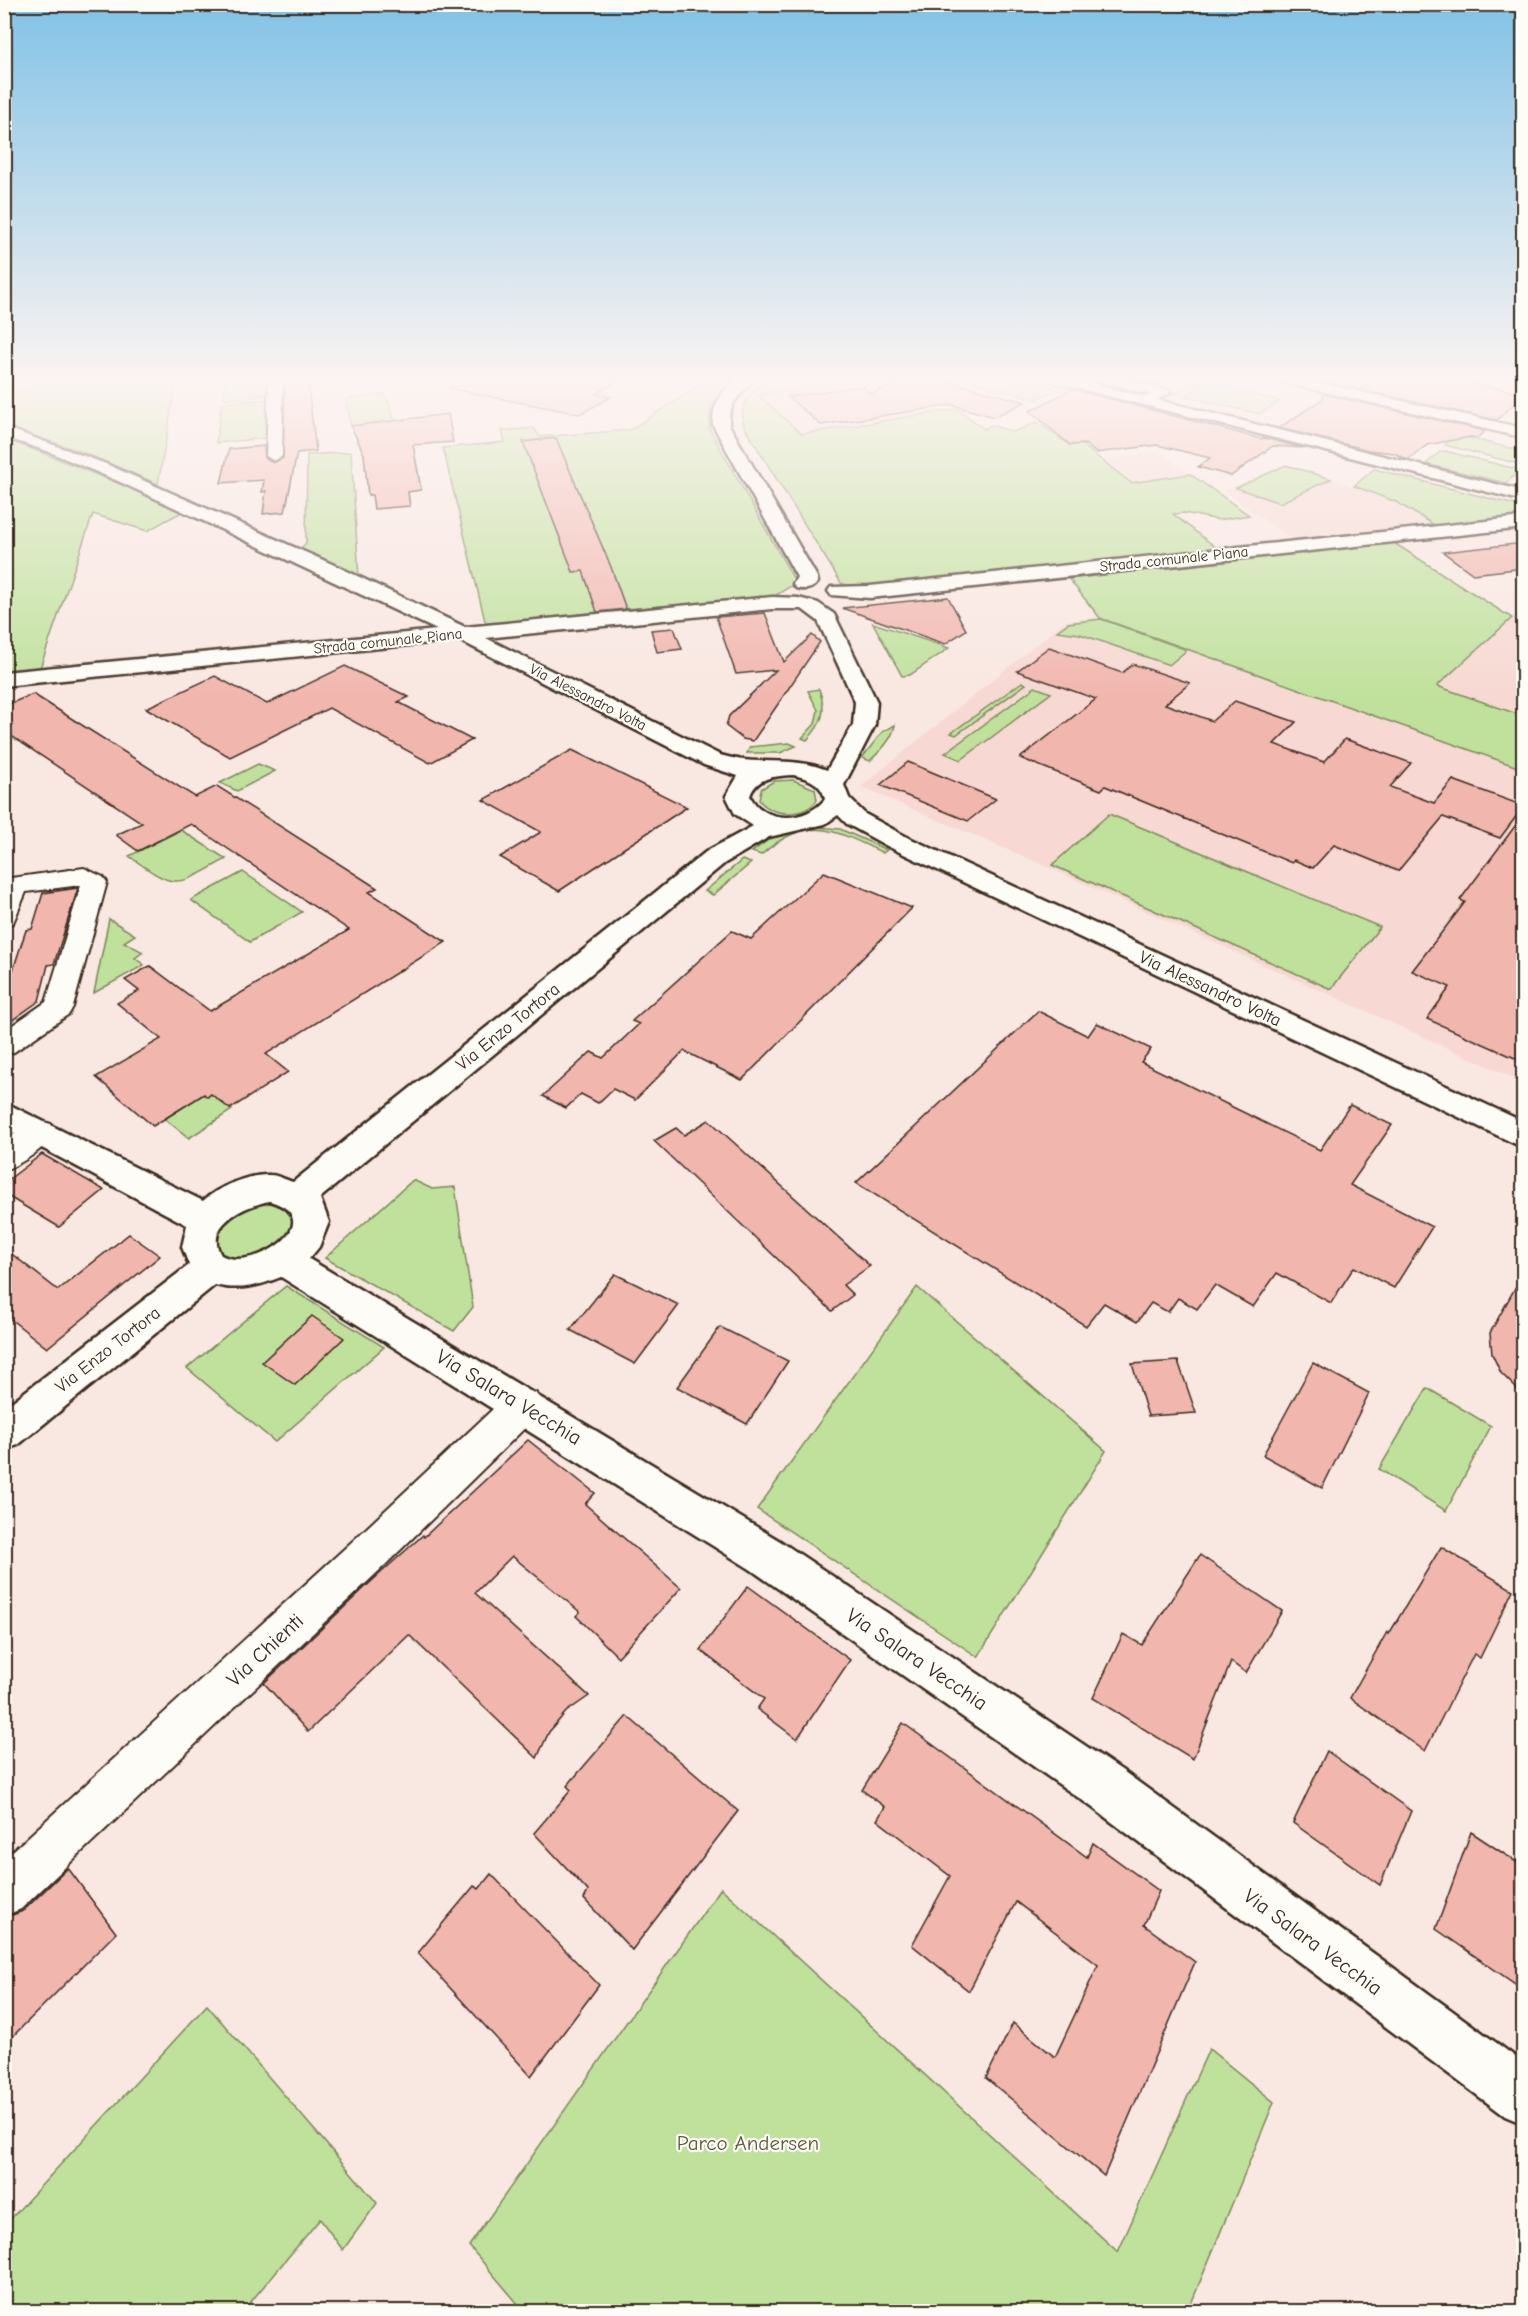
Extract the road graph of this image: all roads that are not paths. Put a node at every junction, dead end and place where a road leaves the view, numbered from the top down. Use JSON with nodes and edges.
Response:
{"nodes":[{"id":1,"x":142,"y":486,"type":"edge"},
{"id":2,"x":753,"y":486,"type":"edge"},
{"id":3,"x":1482,"y":486,"type":"edge"},
{"id":4,"x":1521,"y":496,"type":"edge"},
{"id":5,"x":1524,"y":522,"type":"edge"},
{"id":6,"x":812,"y":597,"type":"junction"},
{"id":7,"x":465,"y":633,"type":"junction"},
{"id":8,"x":4,"y":679,"type":"edge"},
{"id":9,"x":856,"y":738,"type":"junction"},
{"id":10,"x":712,"y":760,"type":"junction"},
{"id":11,"x":783,"y":769,"type":"junction"},
{"id":12,"x":834,"y":792,"type":"junction"},
{"id":13,"x":741,"y":800,"type":"junction"},
{"id":14,"x":808,"y":822,"type":"junction"},
{"id":15,"x":782,"y":824,"type":"junction"},
{"id":16,"x":896,"y":841,"type":"junction"},
{"id":17,"x":716,"y":857,"type":"junction"},
{"id":18,"x":10,"y":886,"type":"edge"},
{"id":19,"x":4,"y":917,"type":"edge"},
{"id":20,"x":4,"y":1045,"type":"edge"},
{"id":21,"x":4,"y":1114,"type":"edge"},
{"id":22,"x":40,"y":1132,"type":"junction"},
{"id":23,"x":1524,"y":1136,"type":"edge"},
{"id":24,"x":4,"y":1158,"type":"edge"},
{"id":25,"x":299,"y":1196,"type":"junction"},
{"id":26,"x":207,"y":1219,"type":"junction"},
{"id":27,"x":285,"y":1262,"type":"junction"},
{"id":28,"x":212,"y":1267,"type":"junction"},
{"id":29,"x":523,"y":1405,"type":"junction"},
{"id":30,"x":4,"y":1432,"type":"edge"},
{"id":31,"x":4,"y":1892,"type":"edge"},
{"id":32,"x":1524,"y":2097,"type":"edge"}],
"edges":[{"from":1,"to":7,"type":"street","name":"Via Alessandro Volta"},
{"from":2,"to":6,"type":"street"},
{"from":3,"to":4,"type":"street"},
{"from":5,"to":6,"type":"street","name":"Strada comunale Piana"},
{"from":6,"to":7,"type":"street","name":"Strada comunale Piana"},
{"from":6,"to":9,"type":"street"},
{"from":7,"to":8,"type":"street","name":"Strada comunale Piana"},
{"from":7,"to":10,"type":"street","name":"Via Alessandro Volta"},
{"from":9,"to":11,"type":"street"},
{"from":9,"to":12,"type":"street"},
{"from":10,"to":11,"type":"street","name":"Via Alessandro Volta"},
{"from":10,"to":13,"type":"street","name":"Via Alessandro Volta"},
{"from":11,"to":12,"type":"street"},
{"from":11,"to":13,"type":"street"},
{"from":12,"to":14,"type":"street"},
{"from":12,"to":16,"type":"street","name":"Via Alessandro Volta"},
{"from":13,"to":15,"type":"street"},
{"from":13,"to":17,"type":"street","name":"Via Enzo Tortora"},
{"from":14,"to":15,"type":"street"},
{"from":14,"to":16,"type":"street","name":"Via Alessandro Volta"},
{"from":15,"to":17,"type":"street","name":"Via Enzo Tortora"},
{"from":16,"to":23,"type":"street","name":"Via Alessandro Volta"},
{"from":17,"to":25,"type":"street","name":"Via Enzo Tortora"},
{"from":18,"to":19,"type":"street"},
{"from":18,"to":20,"type":"street"},
{"from":21,"to":22,"type":"street"},
{"from":22,"to":24,"type":"street"},
{"from":22,"to":26,"type":"street"},
{"from":25,"to":26,"type":"street"},
{"from":25,"to":27,"type":"street"},
{"from":26,"to":28,"type":"street"},
{"from":27,"to":28,"type":"street"},
{"from":27,"to":29,"type":"street","name":"Via Salara Vecchia"},
{"from":28,"to":30,"type":"street","name":"Via Enzo Tortora"},
{"from":29,"to":31,"type":"street","name":"Via Chienti"},
{"from":29,"to":32,"type":"street","name":"Via Salara Vecchia"}]}
